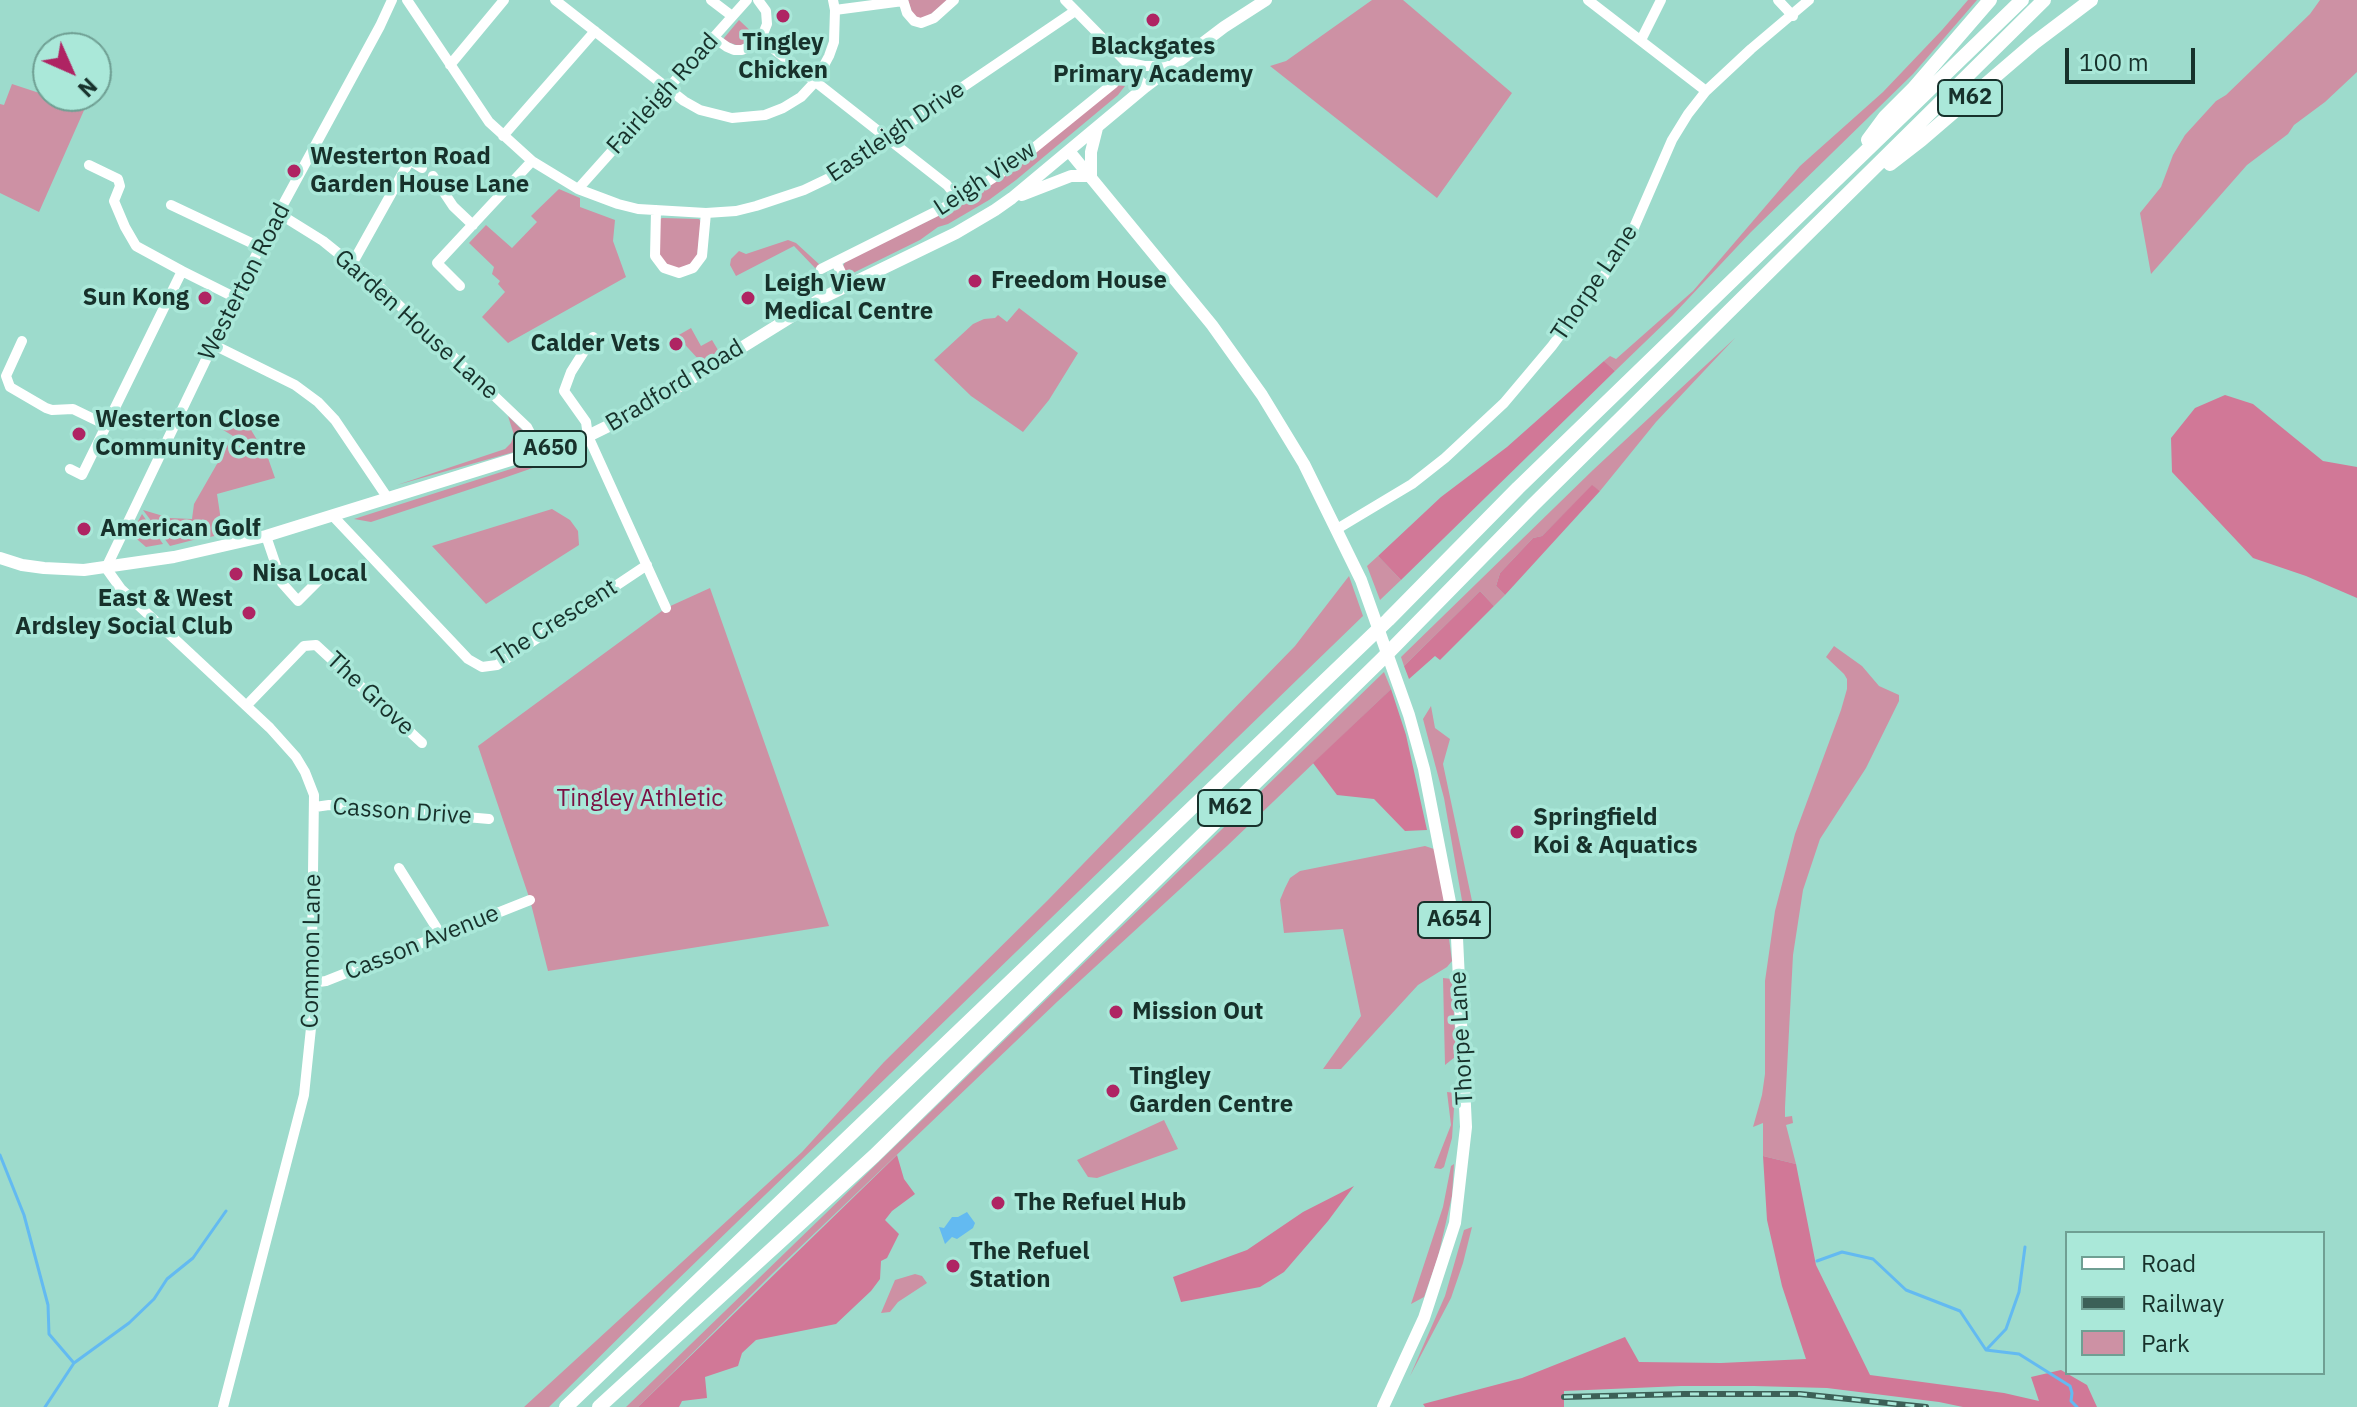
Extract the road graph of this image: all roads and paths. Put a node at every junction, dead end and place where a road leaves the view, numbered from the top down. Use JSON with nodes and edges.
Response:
{"nodes":[{"id":1,"x":392,"y":0,"type":"edge"},
{"id":2,"x":407,"y":0,"type":"edge"},
{"id":3,"x":504,"y":0,"type":"edge"},
{"id":4,"x":555,"y":0,"type":"edge"},
{"id":5,"x":711,"y":0,"type":"edge"},
{"id":6,"x":747,"y":0,"type":"edge"},
{"id":7,"x":758,"y":0,"type":"edge"},
{"id":8,"x":954,"y":0,"type":"edge"},
{"id":9,"x":1065,"y":0,"type":"edge"},
{"id":10,"x":1266,"y":0,"type":"edge"},
{"id":11,"x":1588,"y":0,"type":"edge"},
{"id":12,"x":1661,"y":0,"type":"edge"},
{"id":13,"x":1778,"y":0,"type":"edge"},
{"id":14,"x":1809,"y":0,"type":"edge"},
{"id":15,"x":1990,"y":0,"type":"edge"},
{"id":16,"x":2022,"y":0,"type":"edge"},
{"id":17,"x":2044,"y":0,"type":"edge"},
{"id":18,"x":2091,"y":0,"type":"edge"},
{"id":19,"x":903,"y":1,"type":"edge"},
{"id":20,"x":834,"y":5,"type":"edge"},
{"id":21,"x":1075,"y":11,"type":"junction"},
{"id":22,"x":732,"y":16,"type":"junction"},
{"id":23,"x":1793,"y":16,"type":"junction"},
{"id":24,"x":595,"y":31,"type":"junction"},
{"id":25,"x":713,"y":37,"type":"junction"},
{"id":26,"x":761,"y":39,"type":"junction"},
{"id":27,"x":1641,"y":40,"type":"junction"},
{"id":28,"x":1126,"y":62,"type":"junction"},
{"id":29,"x":450,"y":65,"type":"junction"},
{"id":30,"x":1173,"y":66,"type":"junction"},
{"id":31,"x":1108,"y":76,"type":"dead end"},
{"id":32,"x":815,"y":82,"type":"junction"},
{"id":33,"x":1145,"y":87,"type":"junction"},
{"id":34,"x":669,"y":89,"type":"junction"},
{"id":35,"x":1706,"y":91,"type":"junction"},
{"id":36,"x":1097,"y":127,"type":"junction"},
{"id":37,"x":503,"y":136,"type":"junction"},
{"id":38,"x":886,"y":139,"type":"junction"},
{"id":39,"x":1069,"y":151,"type":"junction"},
{"id":40,"x":532,"y":161,"type":"junction"},
{"id":41,"x":89,"y":165,"type":"dead end"},
{"id":42,"x":422,"y":168,"type":"dead end"},
{"id":43,"x":1845,"y":173,"type":"junction"},
{"id":44,"x":433,"y":176,"type":"dead end"},
{"id":45,"x":1091,"y":176,"type":"junction"},
{"id":46,"x":578,"y":189,"type":"junction"},
{"id":47,"x":189,"y":195,"type":"dead end"},
{"id":48,"x":1848,"y":195,"type":"junction"},
{"id":49,"x":1012,"y":198,"type":"junction"},
{"id":50,"x":959,"y":200,"type":"junction"},
{"id":51,"x":171,"y":205,"type":"dead end"},
{"id":52,"x":184,"y":209,"type":"junction"},
{"id":53,"x":656,"y":210,"type":"junction"},
{"id":54,"x":278,"y":213,"type":"junction"},
{"id":55,"x":706,"y":213,"type":"junction"},
{"id":56,"x":473,"y":225,"type":"junction"},
{"id":57,"x":260,"y":247,"type":"junction"},
{"id":58,"x":836,"y":262,"type":"junction"},
{"id":59,"x":352,"y":264,"type":"junction"},
{"id":60,"x":821,"y":269,"type":"dead end"},
{"id":61,"x":182,"y":271,"type":"junction"},
{"id":62,"x":847,"y":285,"type":"junction"},
{"id":63,"x":460,"y":286,"type":"dead end"},
{"id":64,"x":236,"y":298,"type":"junction"},
{"id":65,"x":593,"y":337,"type":"dead end"},
{"id":66,"x":22,"y":341,"type":"dead end"},
{"id":67,"x":214,"y":345,"type":"junction"},
{"id":68,"x":106,"y":425,"type":"junction"},
{"id":69,"x":588,"y":436,"type":"junction"},
{"id":70,"x":540,"y":452,"type":"junction"},
{"id":71,"x":70,"y":469,"type":"dead end"},
{"id":72,"x":387,"y":497,"type":"junction"},
{"id":73,"x":332,"y":515,"type":"junction"},
{"id":74,"x":1337,"y":529,"type":"junction"},
{"id":75,"x":266,"y":536,"type":"junction"},
{"id":76,"x":0,"y":558,"type":"edge"},
{"id":77,"x":647,"y":565,"type":"junction"},
{"id":78,"x":106,"y":568,"type":"junction"},
{"id":79,"x":294,"y":578,"type":"dead end"},
{"id":80,"x":320,"y":579,"type":"dead end"},
{"id":81,"x":282,"y":583,"type":"junction"},
{"id":82,"x":666,"y":608,"type":"dead end"},
{"id":83,"x":247,"y":705,"type":"junction"},
{"id":84,"x":422,"y":743,"type":"dead end"},
{"id":85,"x":315,"y":807,"type":"junction"},
{"id":86,"x":489,"y":819,"type":"dead end"},
{"id":87,"x":399,"y":868,"type":"dead end"},
{"id":88,"x":530,"y":900,"type":"dead end"},
{"id":89,"x":441,"y":935,"type":"junction"},
{"id":90,"x":312,"y":983,"type":"junction"},
{"id":91,"x":223,"y":1407,"type":"edge"},
{"id":92,"x":566,"y":1407,"type":"edge"},
{"id":93,"x":599,"y":1407,"type":"edge"},
{"id":94,"x":1383,"y":1407,"type":"edge"}],
"edges":[{"from":1,"to":54,"type":"street","name":"Westerton Road"},
{"from":2,"to":29,"type":"street","name":"Eastleigh Drive"},
{"from":3,"to":29,"type":"street"},
{"from":4,"to":24,"type":"street"},
{"from":5,"to":22,"type":"street"},
{"from":6,"to":22,"type":"street","name":"Fairleigh Road"},
{"from":7,"to":26,"type":"street"},
{"from":8,"to":19,"type":"street"},
{"from":9,"to":21,"type":"street"},
{"from":10,"to":30,"type":"main road","name":"Bradford Road","number":"A650"},
{"from":11,"to":27,"type":"street"},
{"from":12,"to":27,"type":"street"},
{"from":13,"to":23,"type":"street"},
{"from":14,"to":23,"type":"street","name":"Thorpe Lane"},
{"from":15,"to":43,"type":"highway","number":"M62"},
{"from":16,"to":43,"type":"highway","number":"M62"},
{"from":17,"to":48,"type":"highway","number":"M62"},
{"from":18,"to":48,"type":"highway","number":"M62"},
{"from":19,"to":20,"type":"street"},
{"from":20,"to":32,"type":"street"},
{"from":21,"to":28,"type":"street"},
{"from":21,"to":38,"type":"street","name":"Eastleigh Drive"},
{"from":22,"to":25,"type":"street","name":"Fairleigh Road"},
{"from":23,"to":35,"type":"street","name":"Thorpe Lane"},
{"from":24,"to":34,"type":"street"},
{"from":24,"to":37,"type":"street"},
{"from":25,"to":26,"type":"street"},
{"from":25,"to":34,"type":"street","name":"Fairleigh Road"},
{"from":26,"to":32,"type":"street"},
{"from":27,"to":35,"type":"street"},
{"from":28,"to":30,"type":"street"},
{"from":28,"to":33,"type":"street"},
{"from":29,"to":37,"type":"street","name":"Eastleigh Drive"},
{"from":30,"to":33,"type":"main road","name":"Bradford Road","number":"A650"},
{"from":31,"to":50,"type":"street","name":"Leigh View"},
{"from":32,"to":34,"type":"street"},
{"from":32,"to":38,"type":"street"},
{"from":33,"to":36,"type":"main road","name":"Bradford Road","number":"A650"},
{"from":34,"to":46,"type":"street","name":"Fairleigh Road"},
{"from":35,"to":74,"type":"street","name":"Thorpe Lane"},
{"from":36,"to":39,"type":"main road","name":"Bradford Road","number":"A650"},
{"from":36,"to":45,"type":"main road"},
{"from":37,"to":40,"type":"street","name":"Eastleigh Drive"},
{"from":38,"to":50,"type":"street"},
{"from":38,"to":55,"type":"street","name":"Eastleigh Drive"},
{"from":39,"to":45,"type":"main road","name":"Thorpe Lane","number":"A654"},
{"from":39,"to":49,"type":"main road","name":"Bradford Road","number":"A650"},
{"from":40,"to":46,"type":"street","name":"Eastleigh Drive"},
{"from":40,"to":56,"type":"street"},
{"from":41,"to":61,"type":"street"},
{"from":42,"to":59,"type":"street"},
{"from":43,"to":92,"type":"highway","number":"M62"},
{"from":44,"to":56,"type":"street"},
{"from":45,"to":49,"type":"main road"},
{"from":45,"to":74,"type":"main road","name":"Thorpe Lane","number":"A654"},
{"from":46,"to":53,"type":"street","name":"Eastleigh Drive"},
{"from":47,"to":52,"type":"street"},
{"from":48,"to":93,"type":"highway","number":"M62"},
{"from":49,"to":62,"type":"main road","name":"Bradford Road","number":"A650"},
{"from":50,"to":58,"type":"street","name":"Leigh View"},
{"from":51,"to":52,"type":"street"},
{"from":52,"to":57,"type":"street"},
{"from":53,"to":55,"type":"street","name":"Eastleigh Drive"},
{"from":53,"to":55,"type":"street"},
{"from":54,"to":57,"type":"street","name":"Westerton Road"},
{"from":54,"to":59,"type":"street","name":"Garden House Lane"},
{"from":56,"to":63,"type":"street"},
{"from":57,"to":64,"type":"street","name":"Westerton Road"},
{"from":58,"to":60,"type":"street","name":"Leigh View"},
{"from":58,"to":62,"type":"street"},
{"from":59,"to":70,"type":"street","name":"Garden House Lane"},
{"from":61,"to":64,"type":"street"},
{"from":61,"to":68,"type":"street"},
{"from":62,"to":69,"type":"main road","name":"Bradford Road","number":"A650"},
{"from":64,"to":67,"type":"street","name":"Westerton Road"},
{"from":65,"to":69,"type":"street","name":"The Crescent"},
{"from":66,"to":68,"type":"street"},
{"from":67,"to":72,"type":"street"},
{"from":67,"to":78,"type":"street","name":"Westerton Road"},
{"from":68,"to":71,"type":"street"},
{"from":69,"to":70,"type":"main road","name":"Bradford Road","number":"A650"},
{"from":69,"to":77,"type":"street","name":"The Crescent"},
{"from":70,"to":72,"type":"main road","name":"Bradford Road","number":"A650"},
{"from":72,"to":73,"type":"main road","name":"Bradford Road","number":"A650"},
{"from":73,"to":75,"type":"main road","name":"Bradford Road","number":"A650"},
{"from":73,"to":77,"type":"street","name":"The Crescent"},
{"from":74,"to":94,"type":"main road","name":"Thorpe Lane","number":"A654"},
{"from":75,"to":78,"type":"main road","name":"Bradford Road","number":"A650"},
{"from":75,"to":81,"type":"street"},
{"from":76,"to":78,"type":"main road","name":"Bradford Road","number":"A650"},
{"from":77,"to":82,"type":"street","name":"The Crescent"},
{"from":78,"to":83,"type":"street","name":"Common Lane"},
{"from":79,"to":81,"type":"street"},
{"from":80,"to":81,"type":"street"},
{"from":83,"to":84,"type":"street","name":"The Grove"},
{"from":83,"to":85,"type":"street","name":"Common Lane"},
{"from":85,"to":86,"type":"street","name":"Casson Drive"},
{"from":85,"to":90,"type":"street","name":"Common Lane"},
{"from":87,"to":89,"type":"street"},
{"from":88,"to":89,"type":"street","name":"Casson Avenue"},
{"from":89,"to":90,"type":"street","name":"Casson Avenue"},
{"from":90,"to":91,"type":"street","name":"Common Lane"}]}
